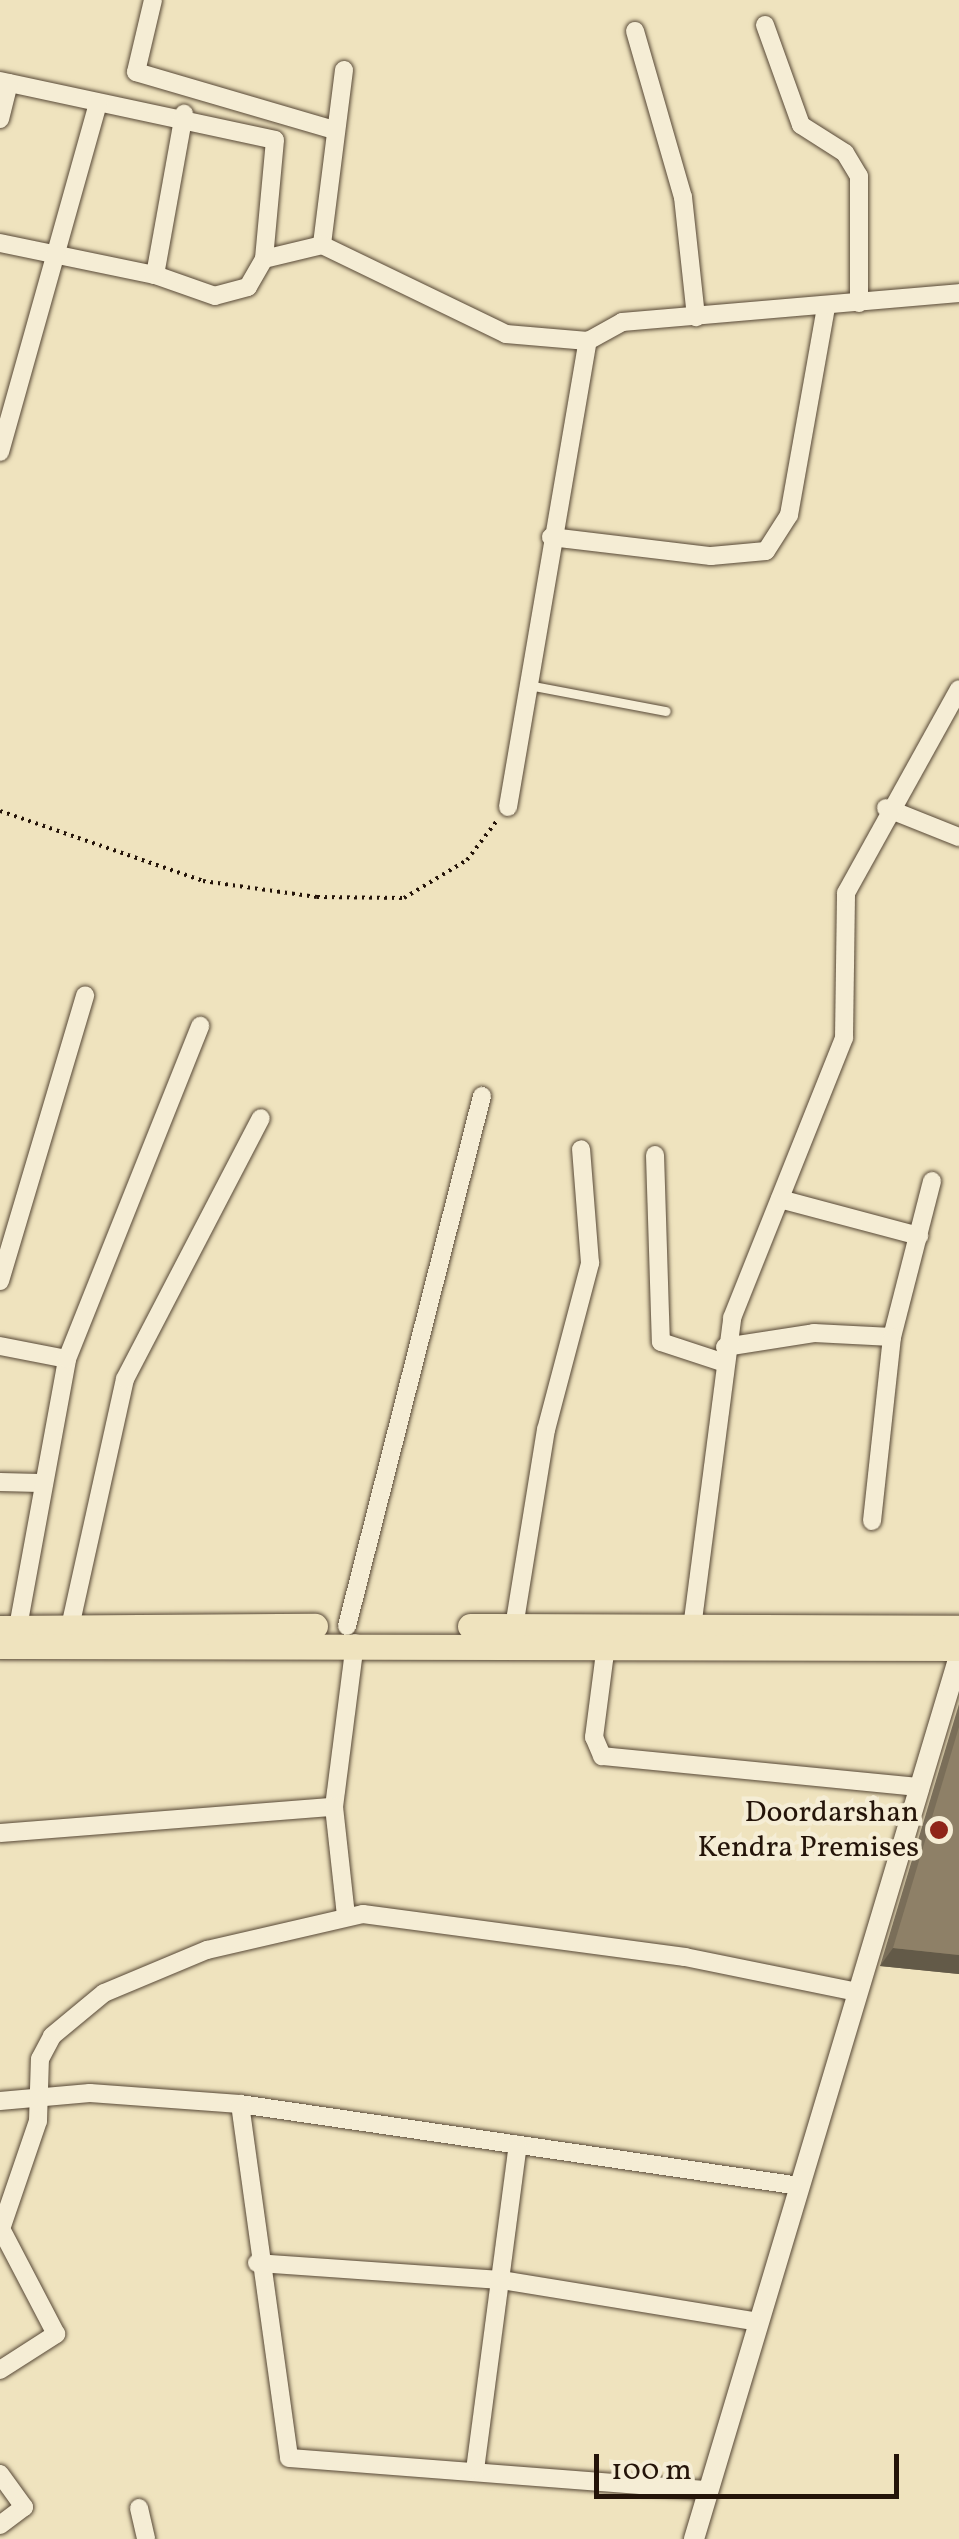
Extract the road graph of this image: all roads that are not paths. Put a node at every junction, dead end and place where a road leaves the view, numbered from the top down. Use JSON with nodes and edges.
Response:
{"nodes":[{"id":1,"x":153,"y":0,"type":"edge"},
{"id":2,"x":765,"y":25,"type":"dead end"},
{"id":3,"x":635,"y":31,"type":"dead end"},
{"id":4,"x":344,"y":70,"type":"dead end"},
{"id":5,"x":5,"y":82,"type":"edge"},
{"id":6,"x":98,"y":104,"type":"junction"},
{"id":7,"x":184,"y":114,"type":"junction"},
{"id":8,"x":0,"y":119,"type":"edge"},
{"id":9,"x":334,"y":130,"type":"junction"},
{"id":10,"x":0,"y":243,"type":"edge"},
{"id":11,"x":322,"y":245,"type":"junction"},
{"id":12,"x":54,"y":255,"type":"junction"},
{"id":13,"x":264,"y":259,"type":"junction"},
{"id":14,"x":155,"y":276,"type":"junction"},
{"id":15,"x":959,"y":293,"type":"edge"},
{"id":16,"x":858,"y":303,"type":"junction"},
{"id":17,"x":826,"y":306,"type":"junction"},
{"id":18,"x":696,"y":317,"type":"junction"},
{"id":19,"x":588,"y":341,"type":"junction"},
{"id":20,"x":0,"y":452,"type":"edge"},
{"id":21,"x":552,"y":536,"type":"junction"},
{"id":22,"x":528,"y":685,"type":"junction"},
{"id":23,"x":959,"y":689,"type":"edge"},
{"id":24,"x":666,"y":711,"type":"dead end"},
{"id":25,"x":508,"y":806,"type":"road end"},
{"id":26,"x":886,"y":808,"type":"junction"},
{"id":27,"x":959,"y":837,"type":"edge"},
{"id":28,"x":85,"y":995,"type":"dead end"},
{"id":29,"x":200,"y":1026,"type":"dead end"},
{"id":30,"x":482,"y":1096,"type":"dead end"},
{"id":31,"x":261,"y":1118,"type":"dead end"},
{"id":32,"x":582,"y":1149,"type":"dead end"},
{"id":33,"x":655,"y":1155,"type":"dead end"},
{"id":34,"x":932,"y":1181,"type":"dead end"},
{"id":35,"x":780,"y":1200,"type":"junction"},
{"id":36,"x":919,"y":1236,"type":"junction"},
{"id":37,"x":0,"y":1281,"type":"edge"},
{"id":38,"x":892,"y":1337,"type":"junction"},
{"id":39,"x":0,"y":1346,"type":"edge"},
{"id":40,"x":724,"y":1355,"type":"junction"},
{"id":41,"x":67,"y":1359,"type":"junction"},
{"id":42,"x":0,"y":1482,"type":"edge"},
{"id":43,"x":40,"y":1483,"type":"junction"},
{"id":44,"x":872,"y":1521,"type":"dead end"},
{"id":45,"x":514,"y":1626,"type":"junction"},
{"id":46,"x":9,"y":1627,"type":"edge"},
{"id":47,"x":70,"y":1627,"type":"junction"},
{"id":48,"x":692,"y":1628,"type":"junction"},
{"id":49,"x":959,"y":1628,"type":"edge"},
{"id":50,"x":351,"y":1634,"type":"junction"},
{"id":51,"x":606,"y":1645,"type":"junction"},
{"id":52,"x":0,"y":1646,"type":"edge"},
{"id":53,"x":959,"y":1648,"type":"edge"},
{"id":54,"x":959,"y":1656,"type":"edge"},
{"id":55,"x":919,"y":1787,"type":"junction"},
{"id":56,"x":334,"y":1807,"type":"junction"},
{"id":57,"x":0,"y":1833,"type":"edge"},
{"id":58,"x":346,"y":1915,"type":"junction"},
{"id":59,"x":852,"y":1992,"type":"junction"},
{"id":60,"x":42,"y":2096,"type":"junction"},
{"id":61,"x":0,"y":2101,"type":"edge"},
{"id":62,"x":240,"y":2104,"type":"junction"},
{"id":63,"x":518,"y":2145,"type":"junction"},
{"id":64,"x":800,"y":2186,"type":"junction"},
{"id":65,"x":258,"y":2263,"type":"junction"},
{"id":66,"x":502,"y":2280,"type":"junction"},
{"id":67,"x":759,"y":2322,"type":"junction"},
{"id":68,"x":0,"y":2370,"type":"edge"},
{"id":69,"x":475,"y":2470,"type":"junction"},
{"id":70,"x":0,"y":2474,"type":"edge"},
{"id":71,"x":709,"y":2490,"type":"junction"},
{"id":72,"x":139,"y":2508,"type":"dead end"},
{"id":73,"x":0,"y":2524,"type":"edge"},
{"id":74,"x":146,"y":2539,"type":"edge"},
{"id":75,"x":694,"y":2539,"type":"edge"}],
"edges":[{"from":1,"to":9,"type":"street"},
{"from":2,"to":16,"type":"street"},
{"from":3,"to":18,"type":"street"},
{"from":4,"to":9,"type":"street"},
{"from":5,"to":6,"type":"street"},
{"from":5,"to":8,"type":"street"},
{"from":6,"to":7,"type":"street"},
{"from":6,"to":12,"type":"street"},
{"from":7,"to":13,"type":"street"},
{"from":7,"to":14,"type":"street"},
{"from":9,"to":11,"type":"street"},
{"from":10,"to":12,"type":"street"},
{"from":11,"to":13,"type":"street"},
{"from":11,"to":19,"type":"street"},
{"from":12,"to":14,"type":"street"},
{"from":12,"to":20,"type":"street"},
{"from":13,"to":14,"type":"street"},
{"from":15,"to":16,"type":"street"},
{"from":16,"to":17,"type":"street"},
{"from":17,"to":18,"type":"street"},
{"from":17,"to":21,"type":"street"},
{"from":18,"to":19,"type":"street"},
{"from":19,"to":21,"type":"street"},
{"from":21,"to":22,"type":"street"},
{"from":22,"to":24,"type":"lane"},
{"from":22,"to":25,"type":"street"},
{"from":23,"to":26,"type":"street"},
{"from":26,"to":27,"type":"street"},
{"from":26,"to":35,"type":"street"},
{"from":28,"to":37,"type":"street"},
{"from":29,"to":41,"type":"street"},
{"from":30,"to":50,"type":"street"},
{"from":31,"to":47,"type":"street"},
{"from":32,"to":45,"type":"street"},
{"from":33,"to":40,"type":"street"},
{"from":34,"to":36,"type":"street"},
{"from":35,"to":36,"type":"street"},
{"from":35,"to":40,"type":"street"},
{"from":36,"to":38,"type":"street"},
{"from":38,"to":40,"type":"street"},
{"from":38,"to":44,"type":"street"},
{"from":39,"to":41,"type":"street"},
{"from":40,"to":48,"type":"street"},
{"from":41,"to":43,"type":"street"},
{"from":42,"to":43,"type":"street"},
{"from":43,"to":46,"type":"street"},
{"from":45,"to":48,"type":"main road"},
{"from":45,"to":50,"type":"main road"},
{"from":46,"to":47,"type":"main road"},
{"from":47,"to":50,"type":"main road"},
{"from":48,"to":49,"type":"main road"},
{"from":50,"to":51,"type":"main road"},
{"from":50,"to":52,"type":"main road"},
{"from":50,"to":56,"type":"street"},
{"from":51,"to":53,"type":"main road"},
{"from":51,"to":55,"type":"street"},
{"from":54,"to":55,"type":"street"},
{"from":55,"to":59,"type":"street"},
{"from":56,"to":57,"type":"street"},
{"from":56,"to":58,"type":"street"},
{"from":58,"to":59,"type":"street"},
{"from":58,"to":60,"type":"street"},
{"from":59,"to":64,"type":"street"},
{"from":60,"to":61,"type":"street"},
{"from":60,"to":62,"type":"street"},
{"from":60,"to":68,"type":"street"},
{"from":62,"to":63,"type":"street"},
{"from":62,"to":65,"type":"street"},
{"from":63,"to":64,"type":"street"},
{"from":63,"to":66,"type":"street"},
{"from":64,"to":67,"type":"street"},
{"from":65,"to":66,"type":"street"},
{"from":65,"to":69,"type":"street"},
{"from":66,"to":67,"type":"street"},
{"from":66,"to":69,"type":"street"},
{"from":67,"to":71,"type":"street"},
{"from":69,"to":71,"type":"street"},
{"from":70,"to":73,"type":"street"},
{"from":71,"to":75,"type":"street"},
{"from":72,"to":74,"type":"street"}]}
